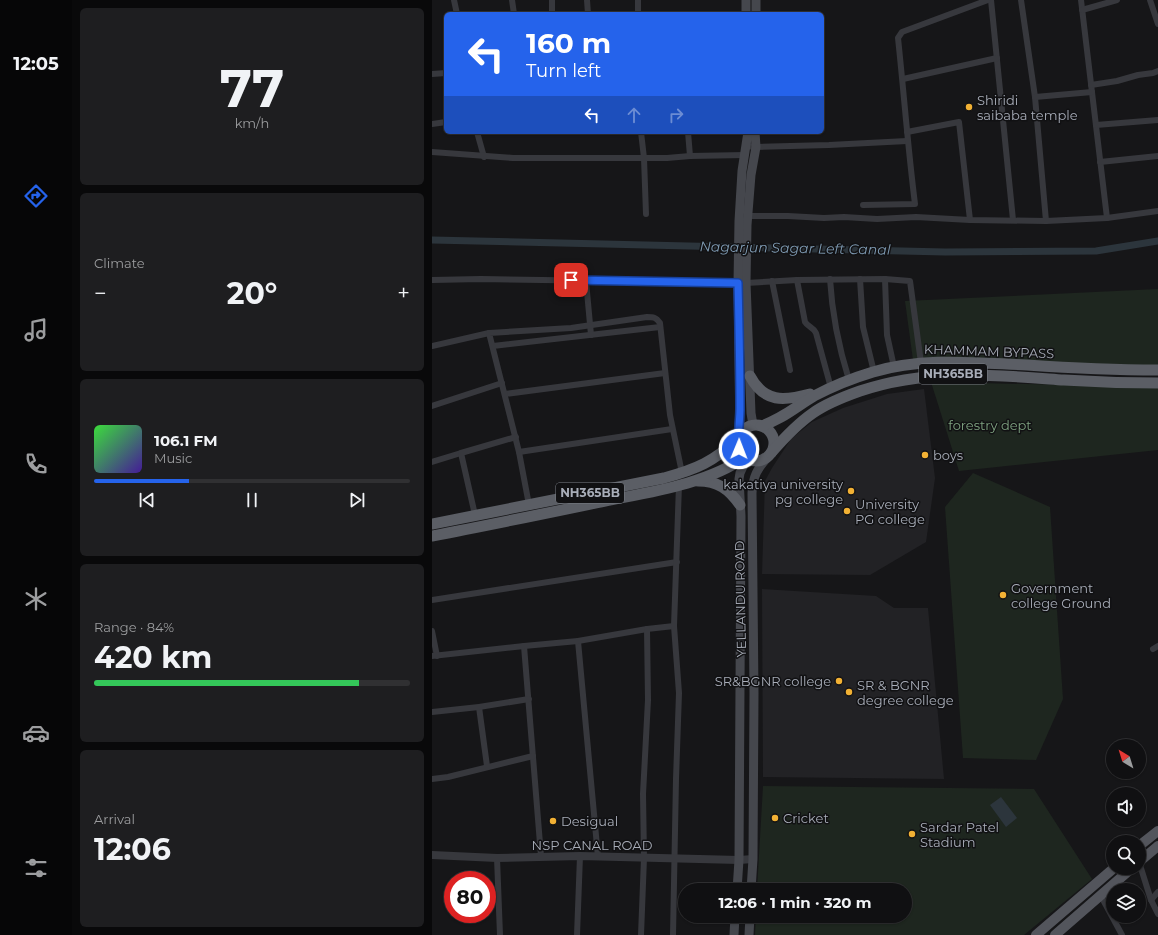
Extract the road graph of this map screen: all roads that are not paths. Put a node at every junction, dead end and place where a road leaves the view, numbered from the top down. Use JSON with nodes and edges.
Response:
{"nodes":[{"id":1,"x":454,"y":0,"type":"edge"},
{"id":2,"x":512,"y":0,"type":"edge"},
{"id":3,"x":552,"y":0,"type":"edge"},
{"id":4,"x":587,"y":0,"type":"edge"},
{"id":5,"x":638,"y":0,"type":"edge"},
{"id":6,"x":746,"y":0,"type":"edge"},
{"id":7,"x":756,"y":0,"type":"edge"},
{"id":8,"x":988,"y":0,"type":"edge"},
{"id":9,"x":991,"y":0,"type":"edge"},
{"id":10,"x":1021,"y":0,"type":"edge"},
{"id":11,"x":1081,"y":0,"type":"edge"},
{"id":12,"x":1117,"y":0,"type":"edge"},
{"id":13,"x":1150,"y":0,"type":"edge"},
{"id":14,"x":1082,"y":10,"type":"junction"},
{"id":15,"x":457,"y":12,"type":"edge"},
{"id":16,"x":514,"y":12,"type":"edge"},
{"id":17,"x":552,"y":12,"type":"edge"},
{"id":18,"x":588,"y":12,"type":"edge"},
{"id":19,"x":638,"y":12,"type":"edge"},
{"id":20,"x":746,"y":12,"type":"edge"},
{"id":21,"x":756,"y":12,"type":"edge"},
{"id":22,"x":1158,"y":24,"type":"edge"},
{"id":23,"x":997,"y":58,"type":"junction"},
{"id":24,"x":1158,"y":71,"type":"edge"},
{"id":25,"x":444,"y":73,"type":"edge"},
{"id":26,"x":432,"y":74,"type":"edge"},
{"id":27,"x":903,"y":79,"type":"junction"},
{"id":28,"x":1091,"y":85,"type":"junction"},
{"id":29,"x":1092,"y":92,"type":"junction"},
{"id":30,"x":1035,"y":97,"type":"junction"},
{"id":31,"x":1158,"y":120,"type":"edge"},
{"id":32,"x":444,"y":122,"type":"edge"},
{"id":33,"x":432,"y":124,"type":"edge"},
{"id":34,"x":1096,"y":125,"type":"junction"},
{"id":35,"x":906,"y":132,"type":"junction"},
{"id":36,"x":478,"y":134,"type":"edge"},
{"id":37,"x":641,"y":134,"type":"edge"},
{"id":38,"x":688,"y":134,"type":"edge"},
{"id":39,"x":748,"y":134,"type":"edge"},
{"id":40,"x":754,"y":134,"type":"edge"},
{"id":41,"x":907,"y":141,"type":"junction"},
{"id":42,"x":749,"y":149,"type":"junction"},
{"id":43,"x":432,"y":152,"type":"edge"},
{"id":44,"x":690,"y":156,"type":"junction"},
{"id":45,"x":1158,"y":156,"type":"edge"},
{"id":46,"x":484,"y":157,"type":"junction"},
{"id":47,"x":644,"y":158,"type":"junction"},
{"id":48,"x":1100,"y":162,"type":"junction"},
{"id":49,"x":915,"y":204,"type":"junction"},
{"id":50,"x":863,"y":205,"type":"dead end"},
{"id":51,"x":1158,"y":211,"type":"edge"},
{"id":52,"x":646,"y":214,"type":"dead end"},
{"id":53,"x":916,"y":217,"type":"junction"},
{"id":54,"x":1107,"y":218,"type":"junction"},
{"id":55,"x":970,"y":220,"type":"junction"},
{"id":56,"x":1013,"y":220,"type":"junction"},
{"id":57,"x":744,"y":221,"type":"junction"},
{"id":58,"x":1046,"y":221,"type":"junction"},
{"id":59,"x":830,"y":279,"type":"junction"},
{"id":60,"x":860,"y":279,"type":"junction"},
{"id":61,"x":885,"y":279,"type":"junction"},
{"id":62,"x":432,"y":280,"type":"edge"},
{"id":63,"x":796,"y":280,"type":"junction"},
{"id":64,"x":586,"y":281,"type":"junction"},
{"id":65,"x":772,"y":281,"type":"junction"},
{"id":66,"x":742,"y":283,"type":"junction"},
{"id":67,"x":590,"y":325,"type":"junction"},
{"id":68,"x":660,"y":327,"type":"junction"},
{"id":69,"x":489,"y":333,"type":"junction"},
{"id":70,"x":591,"y":335,"type":"junction"},
{"id":71,"x":432,"y":346,"type":"edge"},
{"id":72,"x":493,"y":346,"type":"junction"},
{"id":73,"x":921,"y":363,"type":"junction"},
{"id":74,"x":894,"y":367,"type":"junction"},
{"id":75,"x":790,"y":370,"type":"dead end"},
{"id":76,"x":1158,"y":370,"type":"edge"},
{"id":77,"x":874,"y":372,"type":"junction"},
{"id":78,"x":664,"y":373,"type":"junction"},
{"id":79,"x":750,"y":376,"type":"junction"},
{"id":80,"x":849,"y":380,"type":"junction"},
{"id":81,"x":502,"y":383,"type":"junction"},
{"id":82,"x":1158,"y":383,"type":"edge"},
{"id":83,"x":831,"y":388,"type":"junction"},
{"id":84,"x":505,"y":394,"type":"junction"},
{"id":85,"x":432,"y":406,"type":"edge"},
{"id":86,"x":757,"y":426,"type":"junction"},
{"id":87,"x":672,"y":429,"type":"junction"},
{"id":88,"x":516,"y":437,"type":"junction"},
{"id":89,"x":739,"y":437,"type":"junction"},
{"id":90,"x":519,"y":452,"type":"junction"},
{"id":91,"x":461,"y":453,"type":"junction"},
{"id":92,"x":770,"y":455,"type":"junction"},
{"id":93,"x":746,"y":458,"type":"junction"},
{"id":94,"x":432,"y":462,"type":"edge"},
{"id":95,"x":682,"y":480,"type":"junction"},
{"id":96,"x":529,"y":505,"type":"junction"},
{"id":97,"x":740,"y":505,"type":"junction"},
{"id":98,"x":475,"y":516,"type":"junction"},
{"id":99,"x":432,"y":524,"type":"edge"},
{"id":100,"x":432,"y":536,"type":"edge"},
{"id":101,"x":677,"y":562,"type":"junction"},
{"id":102,"x":432,"y":600,"type":"edge"},
{"id":103,"x":674,"y":626,"type":"junction"},
{"id":104,"x":647,"y":629,"type":"junction"},
{"id":105,"x":432,"y":631,"type":"edge"},
{"id":106,"x":578,"y":641,"type":"junction"},
{"id":107,"x":524,"y":646,"type":"junction"},
{"id":108,"x":435,"y":656,"type":"edge"},
{"id":109,"x":529,"y":699,"type":"junction"},
{"id":110,"x":480,"y":707,"type":"junction"},
{"id":111,"x":432,"y":712,"type":"edge"},
{"id":112,"x":533,"y":756,"type":"junction"},
{"id":113,"x":488,"y":766,"type":"junction"},
{"id":114,"x":432,"y":779,"type":"edge"},
{"id":115,"x":1158,"y":831,"type":"edge"},
{"id":116,"x":1146,"y":840,"type":"edge"},
{"id":117,"x":1158,"y":846,"type":"edge"},
{"id":118,"x":432,"y":855,"type":"edge"},
{"id":119,"x":541,"y":856,"type":"junction"},
{"id":120,"x":580,"y":856,"type":"junction"},
{"id":121,"x":1146,"y":856,"type":"edge"},
{"id":122,"x":598,"y":857,"type":"junction"},
{"id":123,"x":497,"y":858,"type":"junction"},
{"id":124,"x":644,"y":858,"type":"junction"},
{"id":125,"x":674,"y":858,"type":"junction"},
{"id":126,"x":753,"y":859,"type":"junction"},
{"id":127,"x":739,"y":860,"type":"junction"},
{"id":128,"x":1106,"y":875,"type":"edge"},
{"id":129,"x":1124,"y":875,"type":"edge"},
{"id":130,"x":1143,"y":875,"type":"edge"},
{"id":131,"x":737,"y":883,"type":"edge"},
{"id":132,"x":751,"y":883,"type":"edge"},
{"id":133,"x":1158,"y":892,"type":"edge"},
{"id":134,"x":1101,"y":896,"type":"junction"},
{"id":135,"x":1151,"y":900,"type":"junction"},
{"id":136,"x":1158,"y":914,"type":"edge"},
{"id":137,"x":735,"y":923,"type":"edge"},
{"id":138,"x":750,"y":923,"type":"edge"},
{"id":139,"x":500,"y":935,"type":"edge"},
{"id":140,"x":577,"y":935,"type":"edge"},
{"id":141,"x":641,"y":935,"type":"edge"},
{"id":142,"x":673,"y":935,"type":"edge"},
{"id":143,"x":734,"y":935,"type":"edge"},
{"id":144,"x":749,"y":935,"type":"edge"},
{"id":145,"x":1036,"y":935,"type":"edge"},
{"id":146,"x":1055,"y":935,"type":"edge"},
{"id":147,"x":1122,"y":935,"type":"edge"}],
"edges":[{"from":1,"to":15,"type":"street"},
{"from":2,"to":16,"type":"street"},
{"from":3,"to":17,"type":"street"},
{"from":4,"to":18,"type":"street"},
{"from":5,"to":19,"type":"street"},
{"from":6,"to":20,"type":"main road"},
{"from":7,"to":21,"type":"main road"},
{"from":8,"to":27,"type":"street"},
{"from":9,"to":23,"type":"street"},
{"from":10,"to":30,"type":"street"},
{"from":11,"to":14,"type":"street"},
{"from":12,"to":14,"type":"street"},
{"from":13,"to":22,"type":"street"},
{"from":14,"to":28,"type":"street"},
{"from":23,"to":27,"type":"street"},
{"from":23,"to":56,"type":"street"},
{"from":24,"to":28,"type":"street"},
{"from":25,"to":26,"type":"street"},
{"from":27,"to":35,"type":"street"},
{"from":28,"to":29,"type":"street"},
{"from":29,"to":30,"type":"street"},
{"from":29,"to":34,"type":"street"},
{"from":30,"to":58,"type":"street"},
{"from":31,"to":34,"type":"street"},
{"from":32,"to":33,"type":"street"},
{"from":34,"to":48,"type":"street"},
{"from":35,"to":41,"type":"street"},
{"from":35,"to":55,"type":"street"},
{"from":36,"to":46,"type":"street"},
{"from":37,"to":47,"type":"street"},
{"from":38,"to":44,"type":"street"},
{"from":39,"to":42,"type":"main road"},
{"from":40,"to":42,"type":"main road"},
{"from":41,"to":42,"type":"street"},
{"from":41,"to":49,"type":"street"},
{"from":42,"to":44,"type":"street"},
{"from":42,"to":57,"type":"main road"},
{"from":42,"to":57,"type":"main road"},
{"from":43,"to":46,"type":"street"},
{"from":44,"to":47,"type":"street"},
{"from":45,"to":48,"type":"street"},
{"from":46,"to":47,"type":"street"},
{"from":47,"to":52,"type":"street"},
{"from":48,"to":54,"type":"street"},
{"from":49,"to":50,"type":"street"},
{"from":49,"to":53,"type":"street"},
{"from":51,"to":54,"type":"street"},
{"from":53,"to":55,"type":"street"},
{"from":53,"to":57,"type":"street"},
{"from":54,"to":58,"type":"street"},
{"from":55,"to":56,"type":"street"},
{"from":56,"to":58,"type":"street"},
{"from":57,"to":66,"type":"main road"},
{"from":59,"to":60,"type":"street"},
{"from":59,"to":63,"type":"street"},
{"from":59,"to":80,"type":"street"},
{"from":60,"to":61,"type":"street"},
{"from":60,"to":77,"type":"street"},
{"from":61,"to":73,"type":"street"},
{"from":61,"to":74,"type":"street"},
{"from":62,"to":64,"type":"street"},
{"from":63,"to":65,"type":"street"},
{"from":63,"to":83,"type":"street"},
{"from":64,"to":66,"type":"street"},
{"from":64,"to":67,"type":"street"},
{"from":65,"to":66,"type":"street"},
{"from":65,"to":75,"type":"street"},
{"from":66,"to":79,"type":"main road"},
{"from":66,"to":89,"type":"main road"},
{"from":67,"to":68,"type":"street"},
{"from":67,"to":69,"type":"street"},
{"from":67,"to":70,"type":"street"},
{"from":68,"to":70,"type":"street"},
{"from":68,"to":78,"type":"street"},
{"from":69,"to":71,"type":"street"},
{"from":69,"to":72,"type":"street"},
{"from":70,"to":72,"type":"street"},
{"from":72,"to":81,"type":"street"},
{"from":73,"to":74,"type":"highway","name":"KHAMMAM BYPASS","number":"NH365BB"},
{"from":73,"to":76,"type":"highway","name":"KHAMMAM BYPASS","number":"NH365BB"},
{"from":74,"to":77,"type":"highway","name":"KHAMMAM BYPASS","number":"NH365BB"},
{"from":77,"to":80,"type":"highway","name":"KHAMMAM BYPASS","number":"NH365BB"},
{"from":78,"to":84,"type":"street"},
{"from":78,"to":87,"type":"street"},
{"from":79,"to":83,"type":"highway"},
{"from":79,"to":86,"type":"main road"},
{"from":80,"to":83,"type":"highway","name":"KHAMMAM BYPASS","number":"NH365BB"},
{"from":81,"to":84,"type":"street"},
{"from":81,"to":85,"type":"street"},
{"from":82,"to":92,"type":"highway","name":"KHAMMAM BYPASS","number":"NH365BB"},
{"from":83,"to":86,"type":"highway","name":"KHAMMAM BYPASS","number":"NH365BB"},
{"from":84,"to":88,"type":"street"},
{"from":86,"to":89,"type":"highway","number":"NH365BB"},
{"from":86,"to":92,"type":"highway"},
{"from":87,"to":90,"type":"street"},
{"from":87,"to":95,"type":"street"},
{"from":88,"to":90,"type":"street"},
{"from":88,"to":91,"type":"street"},
{"from":89,"to":93,"type":"highway"},
{"from":89,"to":95,"type":"highway","number":"NH365BB"},
{"from":90,"to":96,"type":"street"},
{"from":91,"to":94,"type":"street"},
{"from":91,"to":98,"type":"street"},
{"from":92,"to":93,"type":"highway"},
{"from":92,"to":126,"type":"main road","name":"YELLANDU ROAD"},
{"from":93,"to":95,"type":"highway","number":"NH365BB"},
{"from":93,"to":97,"type":"main road","name":"YELLANDU ROAD"},
{"from":95,"to":96,"type":"highway","number":"NH365BB"},
{"from":95,"to":97,"type":"highway"},
{"from":95,"to":100,"type":"highway","number":"NH365BB"},
{"from":95,"to":101,"type":"street"},
{"from":96,"to":98,"type":"highway","number":"NH365BB"},
{"from":97,"to":127,"type":"main road","name":"YELLANDU ROAD"},
{"from":98,"to":99,"type":"highway","number":"NH365BB"},
{"from":101,"to":102,"type":"street"},
{"from":101,"to":103,"type":"street"},
{"from":103,"to":104,"type":"street"},
{"from":103,"to":125,"type":"street"},
{"from":104,"to":106,"type":"street"},
{"from":104,"to":124,"type":"street"},
{"from":105,"to":108,"type":"street"},
{"from":106,"to":107,"type":"street"},
{"from":106,"to":122,"type":"street"},
{"from":107,"to":108,"type":"street"},
{"from":107,"to":109,"type":"street"},
{"from":109,"to":110,"type":"street"},
{"from":109,"to":112,"type":"street"},
{"from":110,"to":111,"type":"street"},
{"from":110,"to":113,"type":"street"},
{"from":112,"to":113,"type":"street"},
{"from":112,"to":119,"type":"street"},
{"from":113,"to":114,"type":"street"},
{"from":115,"to":116,"type":"main road"},
{"from":117,"to":121,"type":"main road"},
{"from":118,"to":123,"type":"street","name":"NSP CANAL ROAD"},
{"from":119,"to":120,"type":"street","name":"NSP CANAL ROAD"},
{"from":119,"to":123,"type":"street","name":"NSP CANAL ROAD"},
{"from":120,"to":122,"type":"street","name":"NSP CANAL ROAD"},
{"from":120,"to":140,"type":"street"},
{"from":122,"to":124,"type":"street","name":"NSP CANAL ROAD"},
{"from":123,"to":139,"type":"street"},
{"from":124,"to":125,"type":"street","name":"NSP CANAL ROAD"},
{"from":124,"to":141,"type":"street"},
{"from":125,"to":127,"type":"street","name":"NSP CANAL ROAD"},
{"from":125,"to":142,"type":"street"},
{"from":126,"to":127,"type":"street","name":"NSP CANAL ROAD"},
{"from":126,"to":132,"type":"main road","name":"YELLANDU ROAD"},
{"from":127,"to":131,"type":"main road","name":"YELLANDU ROAD"},
{"from":128,"to":145,"type":"main road"},
{"from":129,"to":134,"type":"main road"},
{"from":130,"to":135,"type":"street"},
{"from":133,"to":135,"type":"street"},
{"from":134,"to":146,"type":"main road"},
{"from":134,"to":147,"type":"street"},
{"from":135,"to":136,"type":"street"},
{"from":137,"to":143,"type":"main road"},
{"from":138,"to":144,"type":"main road"}]}
